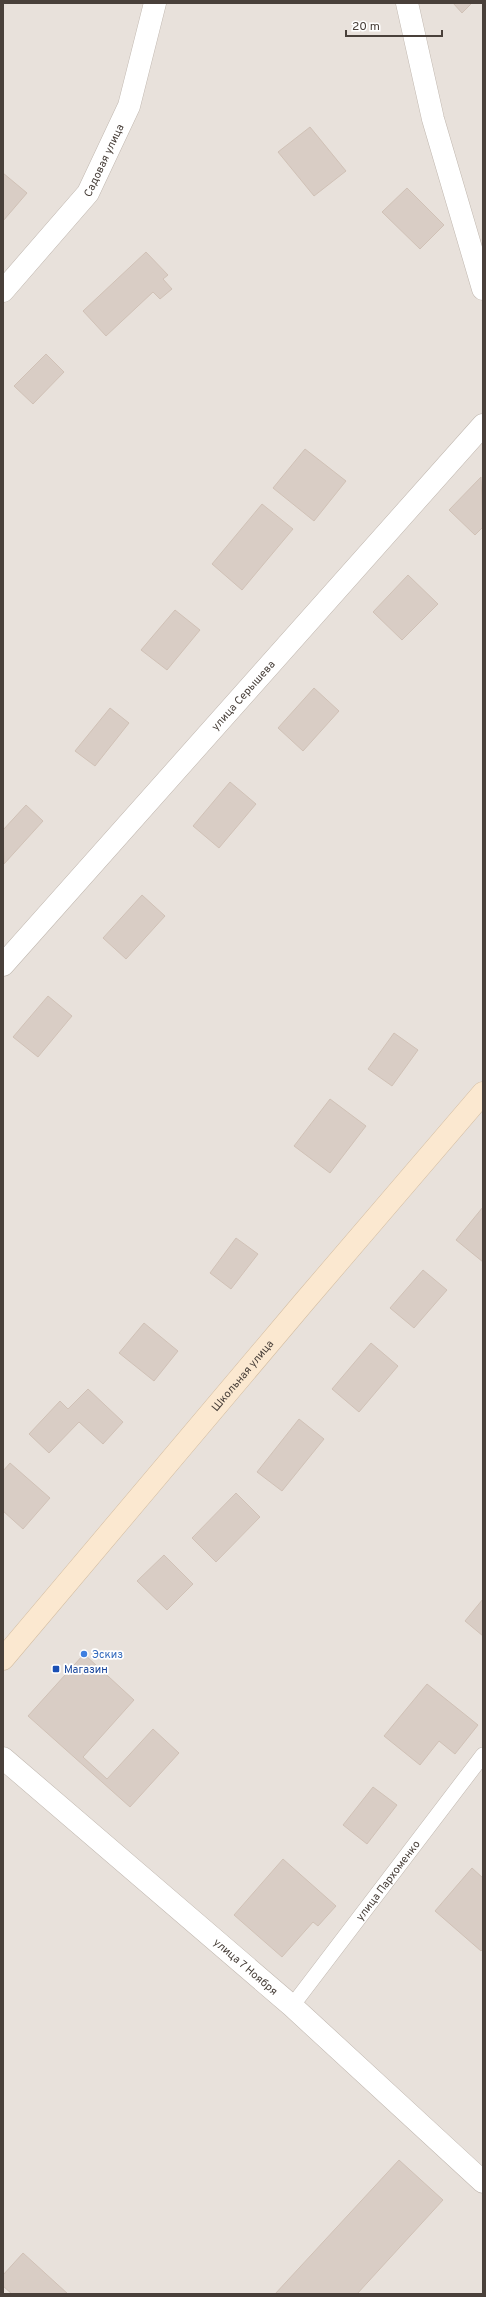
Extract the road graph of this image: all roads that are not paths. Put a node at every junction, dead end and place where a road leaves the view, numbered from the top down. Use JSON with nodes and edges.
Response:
{"nodes":[{"id":1,"x":155,"y":3,"type":"edge"},
{"id":2,"x":407,"y":3,"type":"edge"},
{"id":3,"x":483,"y":289,"type":"edge"},
{"id":4,"x":3,"y":291,"type":"edge"},
{"id":5,"x":483,"y":425,"type":"edge"},
{"id":6,"x":3,"y":965,"type":"edge"},
{"id":7,"x":483,"y":1093,"type":"edge"},
{"id":8,"x":3,"y":1659,"type":"edge"},
{"id":9,"x":483,"y":1755,"type":"edge"},
{"id":10,"x":3,"y":1758,"type":"edge"},
{"id":11,"x":292,"y":2006,"type":"junction"},
{"id":12,"x":483,"y":2182,"type":"edge"}],
"edges":[{"from":1,"to":4,"type":"street","name":"Садовая улица"},
{"from":2,"to":3,"type":"street"},
{"from":5,"to":6,"type":"street","name":"улица Серышева"},
{"from":7,"to":8,"type":"main road","name":"Школьная улица"},
{"from":9,"to":11,"type":"lane","name":"улица Пархоменко"},
{"from":10,"to":11,"type":"street","name":"улица 7 Ноября"},
{"from":11,"to":12,"type":"street","name":"улица 7 Ноября"}]}
